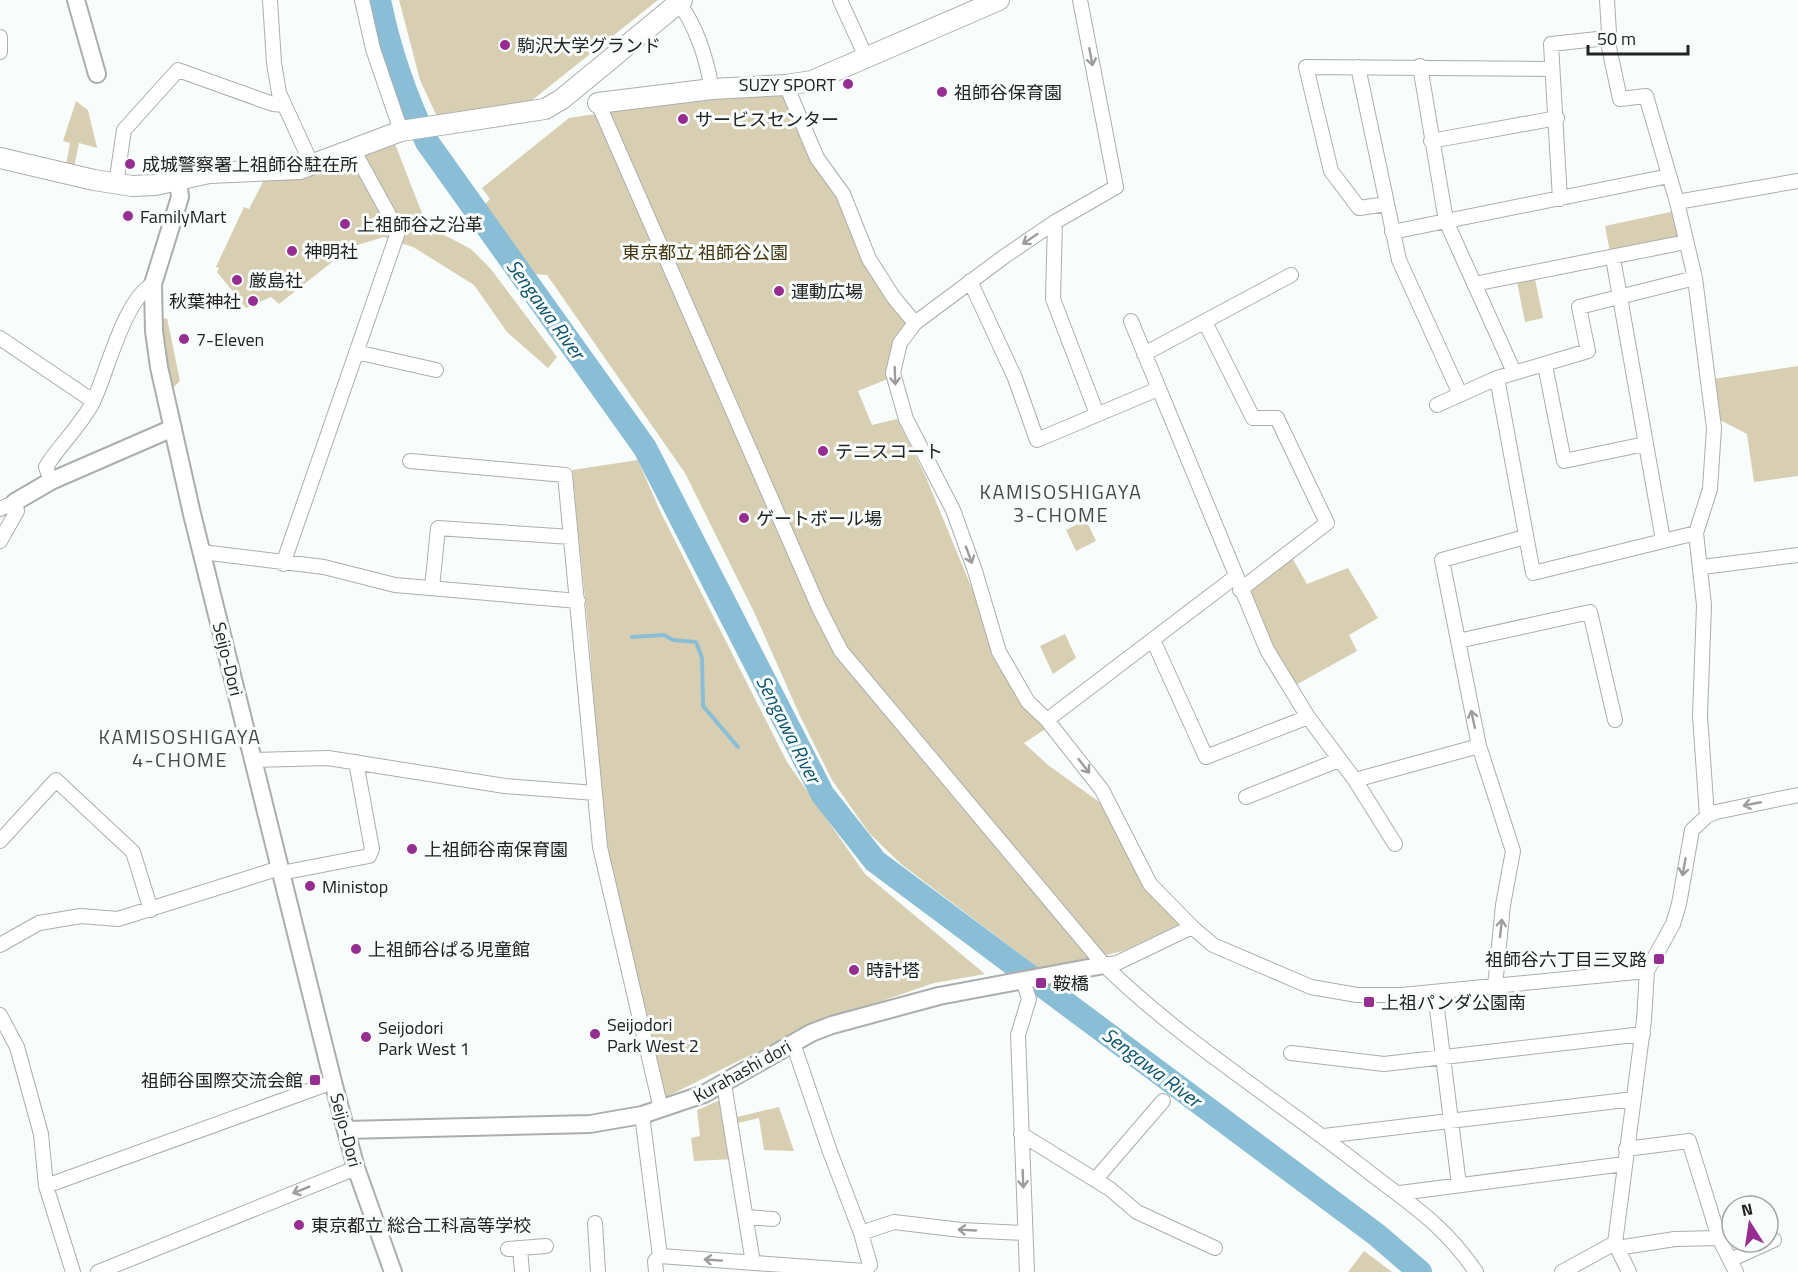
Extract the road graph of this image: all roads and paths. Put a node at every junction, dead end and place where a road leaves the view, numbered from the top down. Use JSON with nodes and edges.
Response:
{"nodes":[{"id":1,"x":76,"y":0,"type":"edge"},
{"id":2,"x":270,"y":0,"type":"edge"},
{"id":3,"x":362,"y":0,"type":"edge"},
{"id":4,"x":840,"y":0,"type":"edge"},
{"id":5,"x":999,"y":0,"type":"edge"},
{"id":6,"x":1080,"y":0,"type":"edge"},
{"id":7,"x":1607,"y":0,"type":"edge"},
{"id":8,"x":680,"y":1,"type":"edge"},
{"id":9,"x":0,"y":37,"type":"edge"},
{"id":10,"x":1607,"y":38,"type":"junction"},
{"id":11,"x":0,"y":52,"type":"edge"},
{"id":12,"x":866,"y":57,"type":"junction"},
{"id":13,"x":1420,"y":66,"type":"junction"},
{"id":14,"x":1358,"y":67,"type":"junction"},
{"id":15,"x":1552,"y":69,"type":"junction"},
{"id":16,"x":97,"y":74,"type":"dead end"},
{"id":17,"x":786,"y":85,"type":"junction"},
{"id":18,"x":712,"y":89,"type":"junction"},
{"id":19,"x":598,"y":103,"type":"joint"},
{"id":20,"x":284,"y":105,"type":"junction"},
{"id":21,"x":1557,"y":118,"type":"junction"},
{"id":22,"x":403,"y":131,"type":"junction"},
{"id":23,"x":1431,"y":141,"type":"junction"},
{"id":24,"x":353,"y":149,"type":"junction"},
{"id":25,"x":0,"y":158,"type":"edge"},
{"id":26,"x":312,"y":165,"type":"junction"},
{"id":27,"x":1669,"y":176,"type":"junction"},
{"id":28,"x":178,"y":180,"type":"junction"},
{"id":29,"x":1798,"y":181,"type":"edge"},
{"id":30,"x":116,"y":184,"type":"junction"},
{"id":31,"x":1560,"y":199,"type":"junction"},
{"id":32,"x":1677,"y":202,"type":"junction"},
{"id":33,"x":1387,"y":204,"type":"junction"},
{"id":34,"x":1446,"y":221,"type":"junction"},
{"id":35,"x":1055,"y":222,"type":"junction"},
{"id":36,"x":1392,"y":232,"type":"junction"},
{"id":37,"x":1686,"y":242,"type":"junction"},
{"id":38,"x":1613,"y":258,"type":"junction"},
{"id":39,"x":1291,"y":275,"type":"dead end"},
{"id":40,"x":1695,"y":278,"type":"junction"},
{"id":41,"x":970,"y":281,"type":"junction"},
{"id":42,"x":153,"y":284,"type":"junction"},
{"id":43,"x":1474,"y":284,"type":"junction"},
{"id":44,"x":1620,"y":297,"type":"junction"},
{"id":45,"x":1131,"y":321,"type":"dead end"},
{"id":46,"x":1204,"y":322,"type":"junction"},
{"id":47,"x":915,"y":323,"type":"junction"},
{"id":48,"x":0,"y":338,"type":"edge"},
{"id":49,"x":356,"y":352,"type":"junction"},
{"id":50,"x":1144,"y":354,"type":"junction"},
{"id":51,"x":1545,"y":364,"type":"junction"},
{"id":52,"x":436,"y":370,"type":"dead end"},
{"id":53,"x":1514,"y":372,"type":"junction"},
{"id":54,"x":1497,"y":378,"type":"junction"},
{"id":55,"x":1158,"y":389,"type":"junction"},
{"id":56,"x":1460,"y":394,"type":"junction"},
{"id":57,"x":93,"y":401,"type":"junction"},
{"id":58,"x":1437,"y":405,"type":"dead end"},
{"id":59,"x":1097,"y":414,"type":"junction"},
{"id":60,"x":173,"y":428,"type":"junction"},
{"id":61,"x":1645,"y":444,"type":"junction"},
{"id":62,"x":410,"y":461,"type":"dead end"},
{"id":63,"x":51,"y":481,"type":"junction"},
{"id":64,"x":8,"y":505,"type":"edge"},
{"id":65,"x":1696,"y":533,"type":"junction"},
{"id":66,"x":571,"y":537,"type":"junction"},
{"id":67,"x":1525,"y":537,"type":"junction"},
{"id":68,"x":1663,"y":540,"type":"junction"},
{"id":69,"x":0,"y":541,"type":"edge"},
{"id":70,"x":202,"y":552,"type":"junction"},
{"id":71,"x":1798,"y":555,"type":"edge"},
{"id":72,"x":283,"y":564,"type":"junction"},
{"id":73,"x":1702,"y":567,"type":"junction"},
{"id":74,"x":1235,"y":577,"type":"junction"},
{"id":75,"x":432,"y":588,"type":"junction"},
{"id":76,"x":1240,"y":590,"type":"junction"},
{"id":77,"x":578,"y":601,"type":"junction"},
{"id":78,"x":1152,"y":640,"type":"junction"},
{"id":79,"x":1458,"y":640,"type":"junction"},
{"id":80,"x":1308,"y":717,"type":"junction"},
{"id":81,"x":1047,"y":720,"type":"junction"},
{"id":82,"x":1615,"y":720,"type":"dead end"},
{"id":83,"x":1479,"y":746,"type":"junction"},
{"id":84,"x":253,"y":760,"type":"junction"},
{"id":85,"x":1339,"y":760,"type":"junction"},
{"id":86,"x":356,"y":762,"type":"junction"},
{"id":87,"x":1355,"y":780,"type":"junction"},
{"id":88,"x":595,"y":793,"type":"junction"},
{"id":89,"x":1798,"y":795,"type":"edge"},
{"id":90,"x":1246,"y":797,"type":"dead end"},
{"id":91,"x":1707,"y":816,"type":"junction"},
{"id":92,"x":0,"y":841,"type":"edge"},
{"id":93,"x":1395,"y":844,"type":"dead end"},
{"id":94,"x":280,"y":870,"type":"junction"},
{"id":95,"x":151,"y":910,"type":"junction"},
{"id":96,"x":1192,"y":927,"type":"junction"},
{"id":97,"x":0,"y":945,"type":"edge"},
{"id":98,"x":1104,"y":965,"type":"junction"},
{"id":99,"x":1647,"y":971,"type":"junction"},
{"id":100,"x":1011,"y":982,"type":"junction"},
{"id":101,"x":1495,"y":986,"type":"junction"},
{"id":102,"x":1435,"y":993,"type":"junction"},
{"id":103,"x":1028,"y":1001,"type":"junction"},
{"id":104,"x":0,"y":1016,"type":"edge"},
{"id":105,"x":1642,"y":1034,"type":"junction"},
{"id":106,"x":793,"y":1042,"type":"junction"},
{"id":107,"x":1291,"y":1053,"type":"dead end"},
{"id":108,"x":1444,"y":1058,"type":"junction"},
{"id":109,"x":333,"y":1082,"type":"junction"},
{"id":110,"x":724,"y":1084,"type":"junction"},
{"id":111,"x":1634,"y":1099,"type":"junction"},
{"id":112,"x":1163,"y":1101,"type":"dead end"},
{"id":113,"x":662,"y":1109,"type":"junction"},
{"id":114,"x":642,"y":1115,"type":"junction"},
{"id":115,"x":1452,"y":1122,"type":"junction"},
{"id":116,"x":346,"y":1130,"type":"junction"},
{"id":117,"x":1022,"y":1134,"type":"junction"},
{"id":118,"x":1324,"y":1136,"type":"junction"},
{"id":119,"x":1626,"y":1149,"type":"junction"},
{"id":120,"x":1624,"y":1164,"type":"junction"},
{"id":121,"x":356,"y":1168,"type":"junction"},
{"id":122,"x":1095,"y":1180,"type":"junction"},
{"id":123,"x":1459,"y":1185,"type":"junction"},
{"id":124,"x":46,"y":1186,"type":"junction"},
{"id":125,"x":1400,"y":1193,"type":"junction"},
{"id":126,"x":746,"y":1217,"type":"junction"},
{"id":127,"x":773,"y":1219,"type":"dead end"},
{"id":128,"x":595,"y":1223,"type":"dead end"},
{"id":129,"x":861,"y":1233,"type":"junction"},
{"id":130,"x":1025,"y":1233,"type":"junction"},
{"id":131,"x":1719,"y":1238,"type":"junction"},
{"id":132,"x":1616,"y":1245,"type":"junction"},
{"id":133,"x":546,"y":1246,"type":"dead end"},
{"id":134,"x":1215,"y":1248,"type":"dead end"},
{"id":135,"x":1752,"y":1254,"type":"edge"},
{"id":136,"x":660,"y":1257,"type":"junction"},
{"id":137,"x":753,"y":1263,"type":"junction"},
{"id":138,"x":1733,"y":1266,"type":"edge"},
{"id":139,"x":841,"y":1271,"type":"edge"},
{"id":140,"x":73,"y":1272,"type":"edge"},
{"id":141,"x":98,"y":1272,"type":"edge"},
{"id":142,"x":393,"y":1272,"type":"edge"},
{"id":143,"x":522,"y":1272,"type":"edge"},
{"id":144,"x":598,"y":1272,"type":"edge"},
{"id":145,"x":656,"y":1272,"type":"edge"},
{"id":146,"x":1027,"y":1272,"type":"edge"},
{"id":147,"x":1476,"y":1272,"type":"edge"},
{"id":148,"x":1562,"y":1272,"type":"edge"},
{"id":149,"x":1629,"y":1272,"type":"edge"}],
"edges":[{"from":1,"to":16,"type":"street"},
{"from":2,"to":20,"type":"street"},
{"from":3,"to":22,"type":"street"},
{"from":4,"to":12,"type":"street"},
{"from":5,"to":12,"type":"main road"},
{"from":6,"to":35,"type":"street","one_way":true},
{"from":7,"to":10,"type":"street"},
{"from":8,"to":18,"type":"street"},
{"from":8,"to":22,"type":"main road"},
{"from":9,"to":11,"type":"street"},
{"from":10,"to":15,"type":"street"},
{"from":10,"to":27,"type":"street"},
{"from":12,"to":17,"type":"main road"},
{"from":13,"to":14,"type":"street"},
{"from":13,"to":15,"type":"street"},
{"from":13,"to":23,"type":"street"},
{"from":14,"to":33,"type":"street"},
{"from":14,"to":33,"type":"street"},
{"from":15,"to":21,"type":"street"},
{"from":17,"to":18,"type":"main road"},
{"from":17,"to":47,"type":"street"},
{"from":18,"to":19,"type":"main road"},
{"from":19,"to":98,"type":"street"},
{"from":20,"to":26,"type":"street"},
{"from":20,"to":30,"type":"street"},
{"from":21,"to":23,"type":"street"},
{"from":21,"to":31,"type":"street"},
{"from":22,"to":24,"type":"main road"},
{"from":23,"to":34,"type":"street"},
{"from":24,"to":26,"type":"main road"},
{"from":24,"to":49,"type":"street"},
{"from":25,"to":30,"type":"main road"},
{"from":26,"to":28,"type":"main road"},
{"from":27,"to":31,"type":"street"},
{"from":27,"to":32,"type":"street"},
{"from":28,"to":30,"type":"main road"},
{"from":28,"to":42,"type":"street","name":"Seijo-Dori"},
{"from":29,"to":32,"type":"street"},
{"from":31,"to":34,"type":"street"},
{"from":32,"to":37,"type":"street"},
{"from":33,"to":36,"type":"street"},
{"from":34,"to":36,"type":"street"},
{"from":34,"to":43,"type":"street"},
{"from":35,"to":41,"type":"street","one_way":true},
{"from":35,"to":59,"type":"street"},
{"from":36,"to":56,"type":"street"},
{"from":37,"to":38,"type":"street"},
{"from":37,"to":40,"type":"street"},
{"from":38,"to":43,"type":"street"},
{"from":38,"to":44,"type":"street"},
{"from":39,"to":46,"type":"street"},
{"from":40,"to":44,"type":"street"},
{"from":40,"to":65,"type":"street"},
{"from":41,"to":47,"type":"street"},
{"from":41,"to":59,"type":"street"},
{"from":42,"to":57,"type":"street"},
{"from":42,"to":60,"type":"street","name":"Seijo-Dori"},
{"from":43,"to":53,"type":"street"},
{"from":44,"to":51,"type":"street"},
{"from":44,"to":61,"type":"street"},
{"from":45,"to":50,"type":"street"},
{"from":46,"to":50,"type":"street"},
{"from":46,"to":76,"type":"street"},
{"from":47,"to":81,"type":"street","one_way":true},
{"from":48,"to":57,"type":"street"},
{"from":49,"to":52,"type":"street"},
{"from":49,"to":72,"type":"street"},
{"from":50,"to":55,"type":"street"},
{"from":51,"to":53,"type":"street"},
{"from":51,"to":61,"type":"street"},
{"from":53,"to":54,"type":"street"},
{"from":54,"to":56,"type":"street"},
{"from":54,"to":67,"type":"street"},
{"from":55,"to":59,"type":"street"},
{"from":55,"to":74,"type":"street"},
{"from":56,"to":58,"type":"street"},
{"from":57,"to":63,"type":"street"},
{"from":60,"to":63,"type":"street"},
{"from":60,"to":70,"type":"street","name":"Seijo-Dori"},
{"from":61,"to":68,"type":"street"},
{"from":62,"to":66,"type":"street"},
{"from":63,"to":64,"type":"street"},
{"from":64,"to":69,"type":"street"},
{"from":65,"to":68,"type":"street"},
{"from":65,"to":73,"type":"street"},
{"from":66,"to":75,"type":"street"},
{"from":66,"to":77,"type":"street"},
{"from":67,"to":68,"type":"street"},
{"from":67,"to":79,"type":"street"},
{"from":70,"to":72,"type":"street"},
{"from":70,"to":84,"type":"street","name":"Seijo-Dori"},
{"from":71,"to":73,"type":"street"},
{"from":72,"to":75,"type":"street"},
{"from":73,"to":91,"type":"street"},
{"from":74,"to":76,"type":"street"},
{"from":74,"to":78,"type":"street"},
{"from":75,"to":77,"type":"street"},
{"from":76,"to":80,"type":"street"},
{"from":77,"to":88,"type":"street"},
{"from":78,"to":80,"type":"street"},
{"from":78,"to":81,"type":"street"},
{"from":79,"to":82,"type":"street"},
{"from":83,"to":79,"type":"street","one_way":true},
{"from":80,"to":85,"type":"street"},
{"from":81,"to":96,"type":"street","one_way":true},
{"from":83,"to":87,"type":"street"},
{"from":101,"to":83,"type":"street","one_way":true},
{"from":84,"to":86,"type":"street"},
{"from":84,"to":94,"type":"street","name":"Seijo-Dori"},
{"from":85,"to":87,"type":"street"},
{"from":85,"to":90,"type":"street"},
{"from":86,"to":88,"type":"street"},
{"from":86,"to":94,"type":"street"},
{"from":87,"to":93,"type":"street"},
{"from":88,"to":113,"type":"street"},
{"from":89,"to":91,"type":"street","one_way":true},
{"from":91,"to":99,"type":"street","one_way":true},
{"from":92,"to":95,"type":"street"},
{"from":94,"to":95,"type":"street"},
{"from":94,"to":109,"type":"street","name":"Seijo-Dori"},
{"from":95,"to":97,"type":"street"},
{"from":96,"to":98,"type":"street"},
{"from":96,"to":102,"type":"street"},
{"from":98,"to":100,"type":"street","name":"Kurahashi dori"},
{"from":98,"to":118,"type":"street"},
{"from":99,"to":101,"type":"street"},
{"from":99,"to":105,"type":"street"},
{"from":100,"to":103,"type":"street"},
{"from":100,"to":103,"type":"street"},
{"from":100,"to":106,"type":"street","name":"Kurahashi dori"},
{"from":101,"to":102,"type":"street"},
{"from":102,"to":108,"type":"street"},
{"from":103,"to":117,"type":"street"},
{"from":104,"to":124,"type":"street"},
{"from":105,"to":108,"type":"street"},
{"from":105,"to":111,"type":"street"},
{"from":106,"to":110,"type":"street","name":"Kurahashi dori"},
{"from":106,"to":129,"type":"street"},
{"from":107,"to":108,"type":"street"},
{"from":108,"to":115,"type":"street"},
{"from":109,"to":116,"type":"street","name":"Seijo-Dori"},
{"from":109,"to":124,"type":"street"},
{"from":110,"to":113,"type":"street","name":"Kurahashi dori"},
{"from":110,"to":126,"type":"street"},
{"from":111,"to":115,"type":"street"},
{"from":111,"to":119,"type":"street"},
{"from":112,"to":122,"type":"street"},
{"from":113,"to":114,"type":"street","name":"Kurahashi dori"},
{"from":114,"to":116,"type":"street","name":"Kurahashi dori"},
{"from":114,"to":136,"type":"street"},
{"from":115,"to":118,"type":"street"},
{"from":115,"to":123,"type":"street"},
{"from":116,"to":121,"type":"street","name":"Seijo-Dori"},
{"from":117,"to":122,"type":"street"},
{"from":117,"to":130,"type":"street","one_way":true},
{"from":118,"to":125,"type":"street"},
{"from":119,"to":120,"type":"street"},
{"from":119,"to":131,"type":"street"},
{"from":120,"to":123,"type":"street"},
{"from":120,"to":132,"type":"street"},
{"from":121,"to":141,"type":"street","one_way":true},
{"from":121,"to":142,"type":"street","name":"Seijo-Dori"},
{"from":122,"to":134,"type":"street"},
{"from":123,"to":125,"type":"street"},
{"from":124,"to":140,"type":"street"},
{"from":125,"to":147,"type":"street"},
{"from":126,"to":127,"type":"street"},
{"from":126,"to":137,"type":"street"},
{"from":128,"to":144,"type":"street"},
{"from":130,"to":129,"type":"street","one_way":true},
{"from":129,"to":139,"type":"street"},
{"from":130,"to":146,"type":"street"},
{"from":131,"to":132,"type":"street"},
{"from":131,"to":138,"type":"street"},
{"from":132,"to":148,"type":"street"},
{"from":132,"to":149,"type":"street"},
{"from":133,"to":143,"type":"street"},
{"from":135,"to":138,"type":"street"},
{"from":137,"to":136,"type":"street","one_way":true},
{"from":136,"to":145,"type":"street"},
{"from":137,"to":139,"type":"street"}]}
